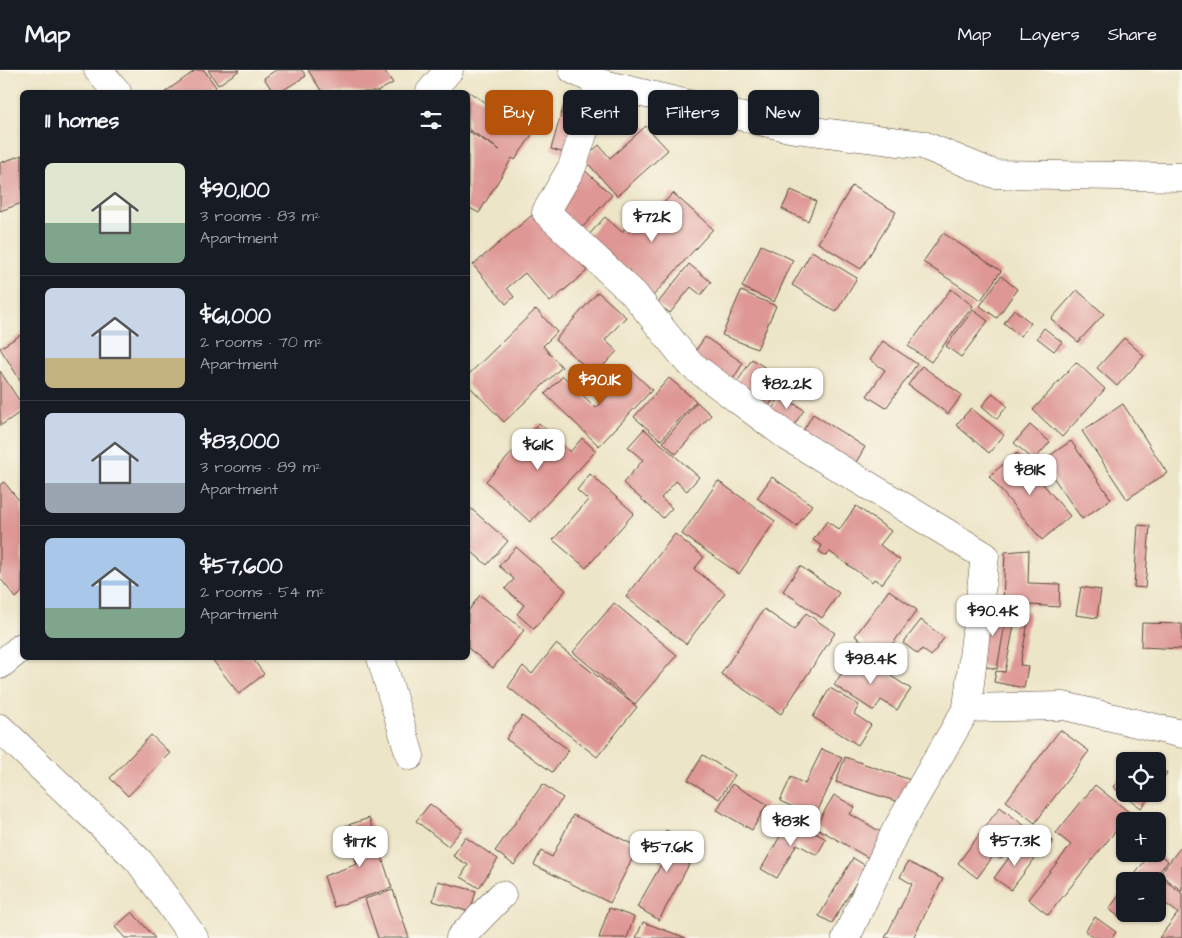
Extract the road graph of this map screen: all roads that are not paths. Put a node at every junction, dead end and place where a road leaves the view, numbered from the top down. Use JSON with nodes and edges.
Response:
{"nodes":[{"id":1,"x":98,"y":70,"type":"edge"},
{"id":2,"x":449,"y":70,"type":"edge"},
{"id":3,"x":573,"y":70,"type":"edge"},
{"id":4,"x":600,"y":83,"type":"junction"},
{"id":5,"x":115,"y":90,"type":"edge"},
{"id":6,"x":432,"y":90,"type":"edge"},
{"id":7,"x":1182,"y":177,"type":"edge"},
{"id":8,"x":20,"y":649,"type":"edge"},
{"id":9,"x":382,"y":660,"type":"edge"},
{"id":10,"x":0,"y":665,"type":"edge"},
{"id":11,"x":967,"y":708,"type":"junction"},
{"id":12,"x":0,"y":728,"type":"edge"},
{"id":13,"x":1182,"y":734,"type":"edge"},
{"id":14,"x":410,"y":756,"type":"dead end"},
{"id":15,"x":502,"y":896,"type":"dead end"},
{"id":16,"x":194,"y":938,"type":"edge"},
{"id":17,"x":460,"y":938,"type":"edge"},
{"id":18,"x":846,"y":938,"type":"edge"}],
"edges":[{"from":1,"to":5,"type":"street"},
{"from":2,"to":6,"type":"street"},
{"from":3,"to":4,"type":"street"},
{"from":4,"to":7,"type":"street"},
{"from":4,"to":11,"type":"street"},
{"from":8,"to":10,"type":"street"},
{"from":9,"to":14,"type":"street"},
{"from":11,"to":13,"type":"street"},
{"from":11,"to":18,"type":"street"},
{"from":12,"to":16,"type":"street"},
{"from":15,"to":17,"type":"street"}]}
